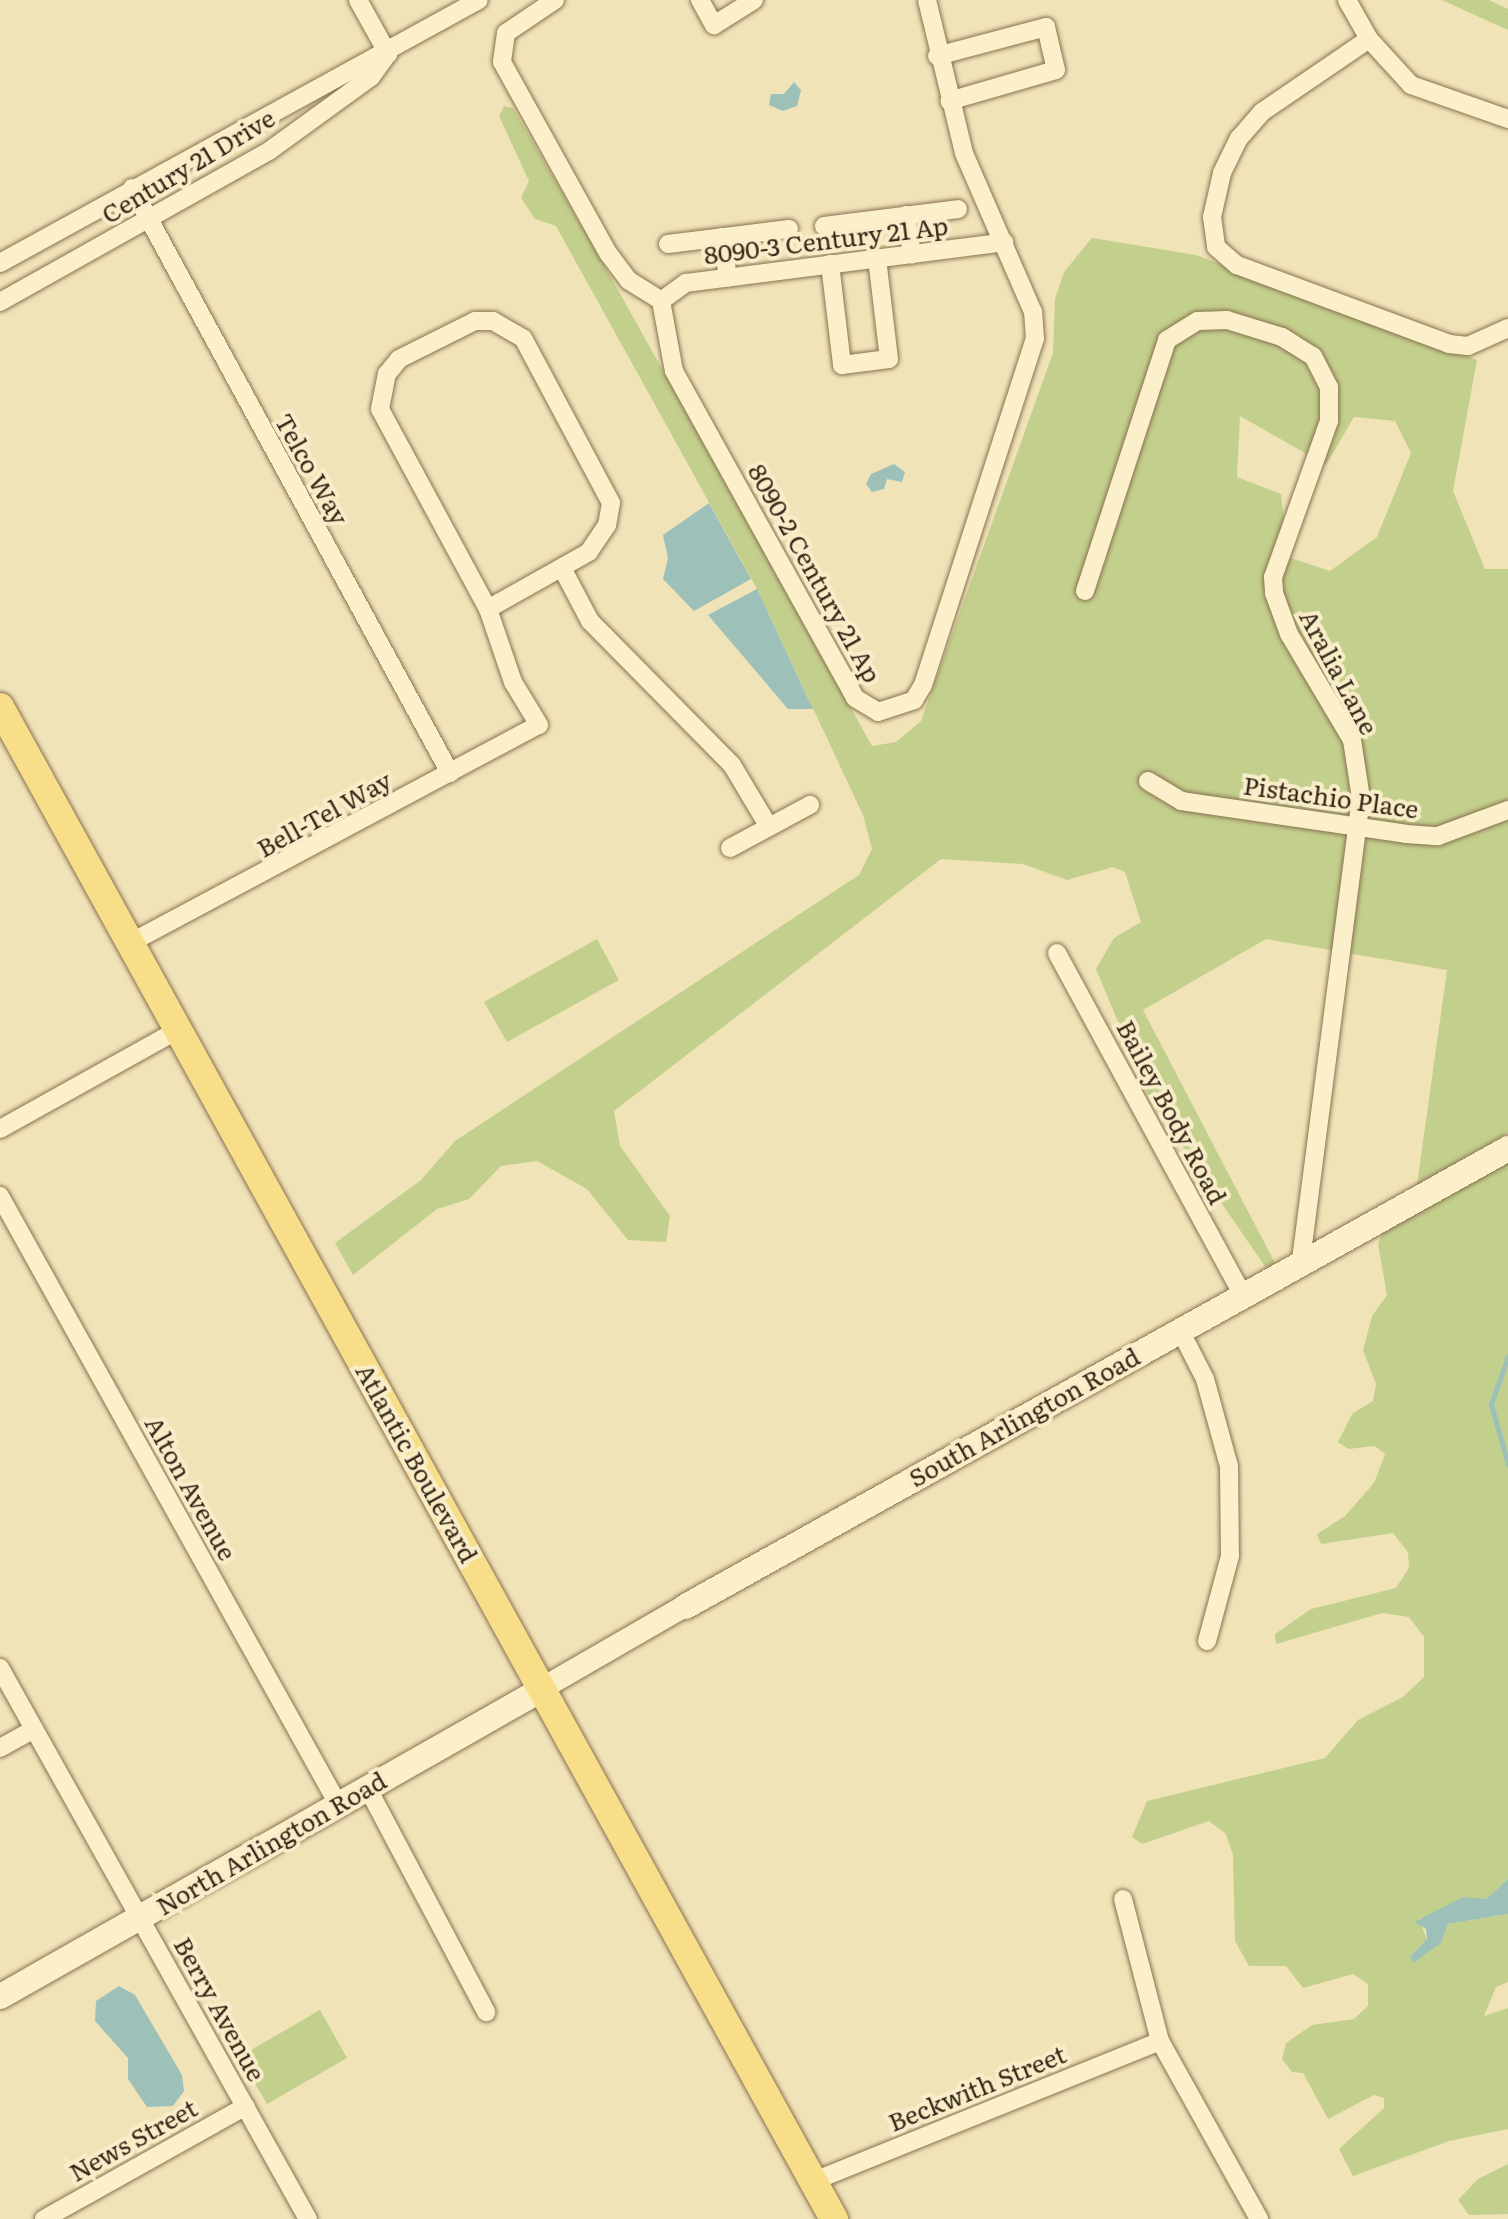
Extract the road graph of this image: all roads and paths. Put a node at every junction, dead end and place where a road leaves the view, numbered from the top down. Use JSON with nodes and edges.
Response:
{"nodes":[{"id":1,"x":358,"y":0,"type":"edge"},
{"id":2,"x":478,"y":0,"type":"edge"},
{"id":3,"x":556,"y":0,"type":"edge"},
{"id":4,"x":700,"y":0,"type":"edge"},
{"id":5,"x":754,"y":0,"type":"edge"},
{"id":6,"x":927,"y":0,"type":"edge"},
{"id":7,"x":1347,"y":0,"type":"edge"},
{"id":8,"x":1369,"y":39,"type":"junction"},
{"id":9,"x":388,"y":54,"type":"junction"},
{"id":10,"x":937,"y":56,"type":"junction"},
{"id":11,"x":949,"y":101,"type":"junction"},
{"id":12,"x":1508,"y":120,"type":"edge"},
{"id":13,"x":132,"y":188,"type":"junction"},
{"id":14,"x":958,"y":210,"type":"dead end"},
{"id":15,"x":906,"y":215,"type":"junction"},
{"id":16,"x":148,"y":221,"type":"junction"},
{"id":17,"x":824,"y":226,"type":"dead end"},
{"id":18,"x":789,"y":229,"type":"dead end"},
{"id":19,"x":722,"y":237,"type":"junction"},
{"id":20,"x":1004,"y":242,"type":"junction"},
{"id":21,"x":668,"y":244,"type":"dead end"},
{"id":22,"x":912,"y":255,"type":"junction"},
{"id":23,"x":876,"y":259,"type":"junction"},
{"id":24,"x":0,"y":263,"type":"edge"},
{"id":25,"x":830,"y":264,"type":"junction"},
{"id":26,"x":728,"y":278,"type":"junction"},
{"id":27,"x":660,"y":301,"type":"junction"},
{"id":28,"x":0,"y":302,"type":"edge"},
{"id":29,"x":1508,"y":328,"type":"edge"},
{"id":30,"x":562,"y":568,"type":"junction"},
{"id":31,"x":1085,"y":590,"type":"dead end"},
{"id":32,"x":488,"y":609,"type":"junction"},
{"id":33,"x":0,"y":707,"type":"edge"},
{"id":34,"x":450,"y":773,"type":"junction"},
{"id":35,"x":1148,"y":780,"type":"dead end"},
{"id":36,"x":810,"y":805,"type":"dead end"},
{"id":37,"x":1508,"y":810,"type":"edge"},
{"id":38,"x":1356,"y":826,"type":"junction"},
{"id":39,"x":768,"y":827,"type":"junction"},
{"id":40,"x":730,"y":848,"type":"dead end"},
{"id":41,"x":130,"y":943,"type":"junction"},
{"id":42,"x":1057,"y":953,"type":"dead end"},
{"id":43,"x":178,"y":1030,"type":"junction"},
{"id":44,"x":0,"y":1129,"type":"edge"},
{"id":45,"x":1508,"y":1148,"type":"edge"},
{"id":46,"x":0,"y":1196,"type":"edge"},
{"id":47,"x":1300,"y":1264,"type":"junction"},
{"id":48,"x":1243,"y":1295,"type":"junction"},
{"id":49,"x":1180,"y":1330,"type":"junction"},
{"id":50,"x":686,"y":1606,"type":"joint"},
{"id":51,"x":1207,"y":1641,"type":"dead end"},
{"id":52,"x":0,"y":1668,"type":"edge"},
{"id":53,"x":541,"y":1689,"type":"junction"},
{"id":54,"x":34,"y":1729,"type":"junction"},
{"id":55,"x":0,"y":1748,"type":"edge"},
{"id":56,"x":367,"y":1787,"type":"junction"},
{"id":57,"x":338,"y":1804,"type":"junction"},
{"id":58,"x":1124,"y":1899,"type":"dead end"},
{"id":59,"x":140,"y":1918,"type":"junction"},
{"id":60,"x":0,"y":1996,"type":"edge"},
{"id":61,"x":486,"y":2012,"type":"dead end"},
{"id":62,"x":1160,"y":2040,"type":"junction"},
{"id":63,"x":246,"y":2106,"type":"junction"},
{"id":64,"x":814,"y":2181,"type":"junction"},
{"id":65,"x":44,"y":2219,"type":"edge"},
{"id":66,"x":308,"y":2219,"type":"edge"},
{"id":67,"x":834,"y":2219,"type":"edge"},
{"id":68,"x":1259,"y":2219,"type":"edge"}],
"edges":[{"from":1,"to":9,"type":"street"},
{"from":2,"to":9,"type":"street","name":"Century 21 Drive"},
{"from":3,"to":27,"type":"street"},
{"from":4,"to":5,"type":"street"},
{"from":6,"to":10,"type":"street","name":"8090-2 Century 21 Ap"},
{"from":7,"to":8,"type":"street"},
{"from":8,"to":12,"type":"street"},
{"from":8,"to":29,"type":"street"},
{"from":9,"to":13,"type":"street","name":"Century 21 Drive"},
{"from":9,"to":16,"type":"street","name":"Century 21 Drive"},
{"from":10,"to":11,"type":"street","name":"8090-2 Century 21 Ap"},
{"from":10,"to":11,"type":"street"},
{"from":11,"to":20,"type":"street","name":"8090-2 Century 21 Ap"},
{"from":13,"to":16,"type":"street","name":"Telco Way"},
{"from":13,"to":24,"type":"street","name":"Century 21 Drive"},
{"from":14,"to":15,"type":"street"},
{"from":15,"to":17,"type":"street"},
{"from":15,"to":22,"type":"street"},
{"from":16,"to":28,"type":"street","name":"Century 21 Drive"},
{"from":16,"to":34,"type":"street","name":"Telco Way"},
{"from":18,"to":19,"type":"street"},
{"from":19,"to":21,"type":"street"},
{"from":19,"to":26,"type":"street"},
{"from":20,"to":22,"type":"street","name":"8090-3 Century 21 Ap"},
{"from":20,"to":27,"type":"street","name":"8090-2 Century 21 Ap"},
{"from":22,"to":23,"type":"street","name":"8090-3 Century 21 Ap"},
{"from":23,"to":25,"type":"street","name":"8090-3 Century 21 Ap"},
{"from":23,"to":25,"type":"street"},
{"from":25,"to":26,"type":"street","name":"8090-3 Century 21 Ap"},
{"from":26,"to":27,"type":"street","name":"8090-3 Century 21 Ap"},
{"from":30,"to":32,"type":"street"},
{"from":30,"to":32,"type":"street"},
{"from":30,"to":39,"type":"street"},
{"from":31,"to":38,"type":"street","name":"Aralia Lane"},
{"from":32,"to":34,"type":"street","name":"Bell-Tel Way"},
{"from":33,"to":41,"type":"main road","name":"Atlantic Boulevard"},
{"from":34,"to":41,"type":"street","name":"Bell-Tel Way"},
{"from":35,"to":38,"type":"street","name":"Pistachio Place"},
{"from":36,"to":39,"type":"street"},
{"from":37,"to":38,"type":"street","name":"Pistachio Place"},
{"from":38,"to":47,"type":"street","name":"Aralia Lane"},
{"from":39,"to":40,"type":"street"},
{"from":41,"to":43,"type":"main road","name":"Atlantic Boulevard"},
{"from":42,"to":48,"type":"street","name":"Bailey Body Road"},
{"from":43,"to":44,"type":"street"},
{"from":43,"to":53,"type":"main road","name":"Atlantic Boulevard"},
{"from":45,"to":47,"type":"main road","name":"South Arlington Road"},
{"from":46,"to":57,"type":"street","name":"Alton Avenue"},
{"from":47,"to":48,"type":"main road","name":"South Arlington Road"},
{"from":48,"to":49,"type":"main road","name":"South Arlington Road"},
{"from":49,"to":50,"type":"main road","name":"South Arlington Road"},
{"from":49,"to":51,"type":"street"},
{"from":50,"to":53,"type":"street","name":"South Arlington Road"},
{"from":52,"to":54,"type":"street","name":"Berry Avenue"},
{"from":53,"to":56,"type":"main road","name":"North Arlington Road"},
{"from":53,"to":64,"type":"main road","name":"Atlantic Boulevard"},
{"from":54,"to":55,"type":"street"},
{"from":54,"to":59,"type":"street","name":"Berry Avenue"},
{"from":56,"to":57,"type":"main road","name":"North Arlington Road"},
{"from":56,"to":61,"type":"street"},
{"from":57,"to":59,"type":"main road","name":"North Arlington Road"},
{"from":58,"to":62,"type":"street"},
{"from":59,"to":60,"type":"main road","name":"North Arlington Road"},
{"from":59,"to":63,"type":"street","name":"Berry Avenue"},
{"from":62,"to":64,"type":"street","name":"Beckwith Street"},
{"from":62,"to":68,"type":"street"},
{"from":63,"to":65,"type":"street","name":"News Street"},
{"from":63,"to":66,"type":"street","name":"Berry Avenue"},
{"from":64,"to":67,"type":"main road","name":"Atlantic Boulevard"}]}
